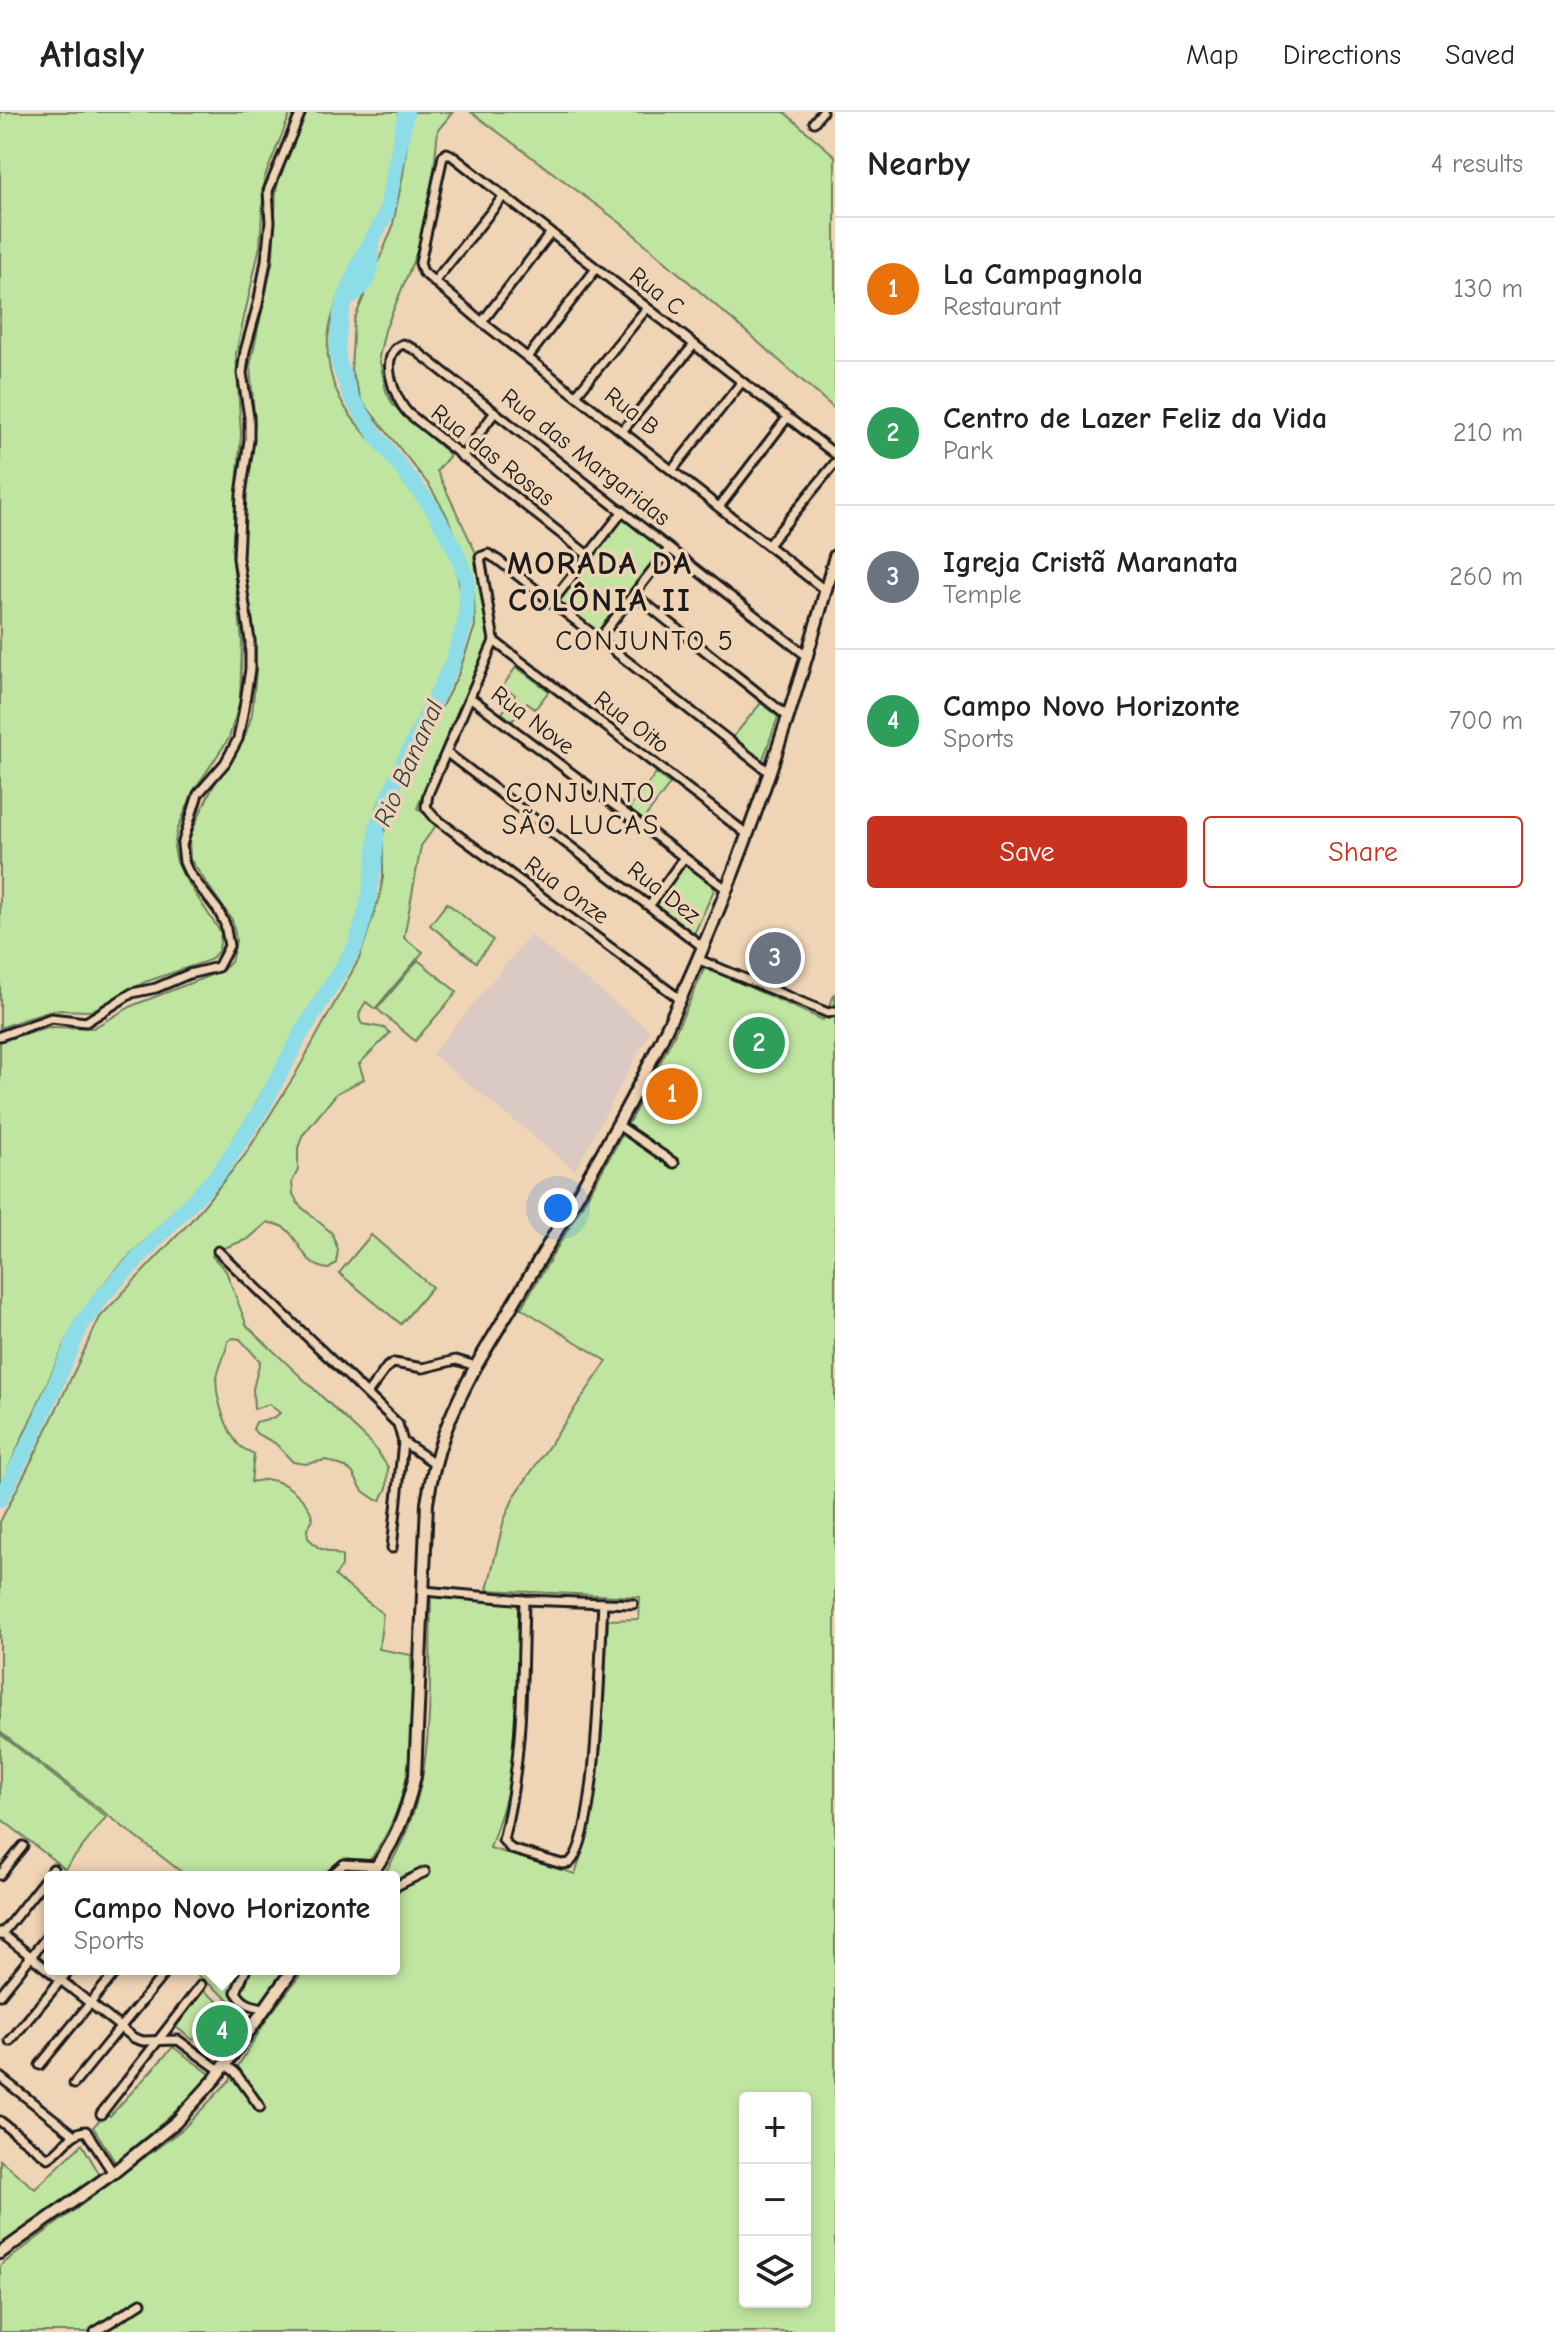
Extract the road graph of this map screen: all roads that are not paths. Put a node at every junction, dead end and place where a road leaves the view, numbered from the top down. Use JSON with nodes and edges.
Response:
{"nodes":[{"id":1,"x":301,"y":112,"type":"edge"},
{"id":2,"x":822,"y":112,"type":"edge"},
{"id":3,"x":814,"y":122,"type":"dead end"},
{"id":4,"x":503,"y":197,"type":"junction"},
{"id":5,"x":550,"y":234,"type":"junction"},
{"id":6,"x":420,"y":259,"type":"joint"},
{"id":7,"x":596,"y":269,"type":"junction"},
{"id":8,"x":434,"y":282,"type":"junction"},
{"id":9,"x":647,"y":308,"type":"junction"},
{"id":10,"x":482,"y":322,"type":"junction"},
{"id":11,"x":693,"y":346,"type":"junction"},
{"id":12,"x":414,"y":349,"type":"joint"},
{"id":13,"x":528,"y":357,"type":"junction"},
{"id":14,"x":741,"y":383,"type":"junction"},
{"id":15,"x":577,"y":394,"type":"junction"},
{"id":16,"x":495,"y":412,"type":"junction"},
{"id":17,"x":787,"y":418,"type":"junction"},
{"id":18,"x":623,"y":430,"type":"junction"},
{"id":19,"x":835,"y":454,"type":"edge"},
{"id":20,"x":462,"y":457,"type":"junction"},
{"id":21,"x":835,"y":463,"type":"edge"},
{"id":22,"x":673,"y":469,"type":"junction"},
{"id":23,"x":719,"y":507,"type":"junction"},
{"id":24,"x":623,"y":511,"type":"junction"},
{"id":25,"x":768,"y":545,"type":"junction"},
{"id":26,"x":669,"y":549,"type":"junction"},
{"id":27,"x":589,"y":556,"type":"junction"},
{"id":28,"x":835,"y":556,"type":"edge"},
{"id":29,"x":826,"y":591,"type":"junction"},
{"id":30,"x":635,"y":595,"type":"junction"},
{"id":31,"x":551,"y":603,"type":"junction"},
{"id":32,"x":598,"y":640,"type":"junction"},
{"id":33,"x":494,"y":641,"type":"junction"},
{"id":34,"x":808,"y":657,"type":"junction"},
{"id":35,"x":471,"y":698,"type":"junction"},
{"id":36,"x":787,"y":716,"type":"junction"},
{"id":37,"x":447,"y":753,"type":"junction"},
{"id":38,"x":769,"y":772,"type":"junction"},
{"id":39,"x":747,"y":834,"type":"junction"},
{"id":40,"x":683,"y":859,"type":"junction"},
{"id":41,"x":725,"y":888,"type":"junction"},
{"id":42,"x":650,"y":905,"type":"junction"},
{"id":43,"x":703,"y":947,"type":"junction"},
{"id":44,"x":697,"y":959,"type":"junction"},
{"id":45,"x":680,"y":999,"type":"junction"},
{"id":46,"x":835,"y":1011,"type":"edge"},
{"id":47,"x":0,"y":1036,"type":"edge"},
{"id":48,"x":618,"y":1125,"type":"junction"},
{"id":49,"x":674,"y":1163,"type":"dead end"},
{"id":50,"x":218,"y":1251,"type":"dead end"},
{"id":51,"x":476,"y":1366,"type":"junction"},
{"id":52,"x":367,"y":1394,"type":"junction"},
{"id":53,"x":403,"y":1442,"type":"junction"},
{"id":54,"x":433,"y":1462,"type":"junction"},
{"id":55,"x":392,"y":1548,"type":"dead end"},
{"id":56,"x":424,"y":1591,"type":"junction"},
{"id":57,"x":524,"y":1600,"type":"junction"},
{"id":58,"x":603,"y":1603,"type":"junction"},
{"id":59,"x":633,"y":1604,"type":"dead end"},
{"id":60,"x":23,"y":1846,"type":"dead end"},
{"id":61,"x":378,"y":1866,"type":"junction"},
{"id":62,"x":336,"y":1871,"type":"edge"},
{"id":63,"x":373,"y":1871,"type":"edge"},
{"id":64,"x":425,"y":1872,"type":"dead end"},
{"id":65,"x":0,"y":1875,"type":"edge"},
{"id":66,"x":44,"y":1880,"type":"edge"},
{"id":67,"x":400,"y":1884,"type":"edge"},
{"id":68,"x":1,"y":1934,"type":"edge"},
{"id":69,"x":44,"y":1941,"type":"edge"},
{"id":70,"x":31,"y":1957,"type":"junction"},
{"id":71,"x":44,"y":1968,"type":"edge"},
{"id":72,"x":52,"y":1975,"type":"edge"},
{"id":73,"x":65,"y":1975,"type":"edge"},
{"id":74,"x":113,"y":1975,"type":"edge"},
{"id":75,"x":163,"y":1975,"type":"edge"},
{"id":76,"x":243,"y":1975,"type":"edge"},
{"id":77,"x":289,"y":1975,"type":"edge"},
{"id":78,"x":60,"y":1982,"type":"junction"},
{"id":79,"x":201,"y":1985,"type":"dead end"},
{"id":80,"x":0,"y":1995,"type":"edge"},
{"id":81,"x":89,"y":2005,"type":"junction"},
{"id":82,"x":264,"y":2008,"type":"junction"},
{"id":83,"x":121,"y":2028,"type":"junction"},
{"id":84,"x":161,"y":2040,"type":"junction"},
{"id":85,"x":10,"y":2041,"type":"dead end"},
{"id":86,"x":40,"y":2065,"type":"dead end"},
{"id":87,"x":223,"y":2068,"type":"junction"},
{"id":88,"x":0,"y":2077,"type":"edge"},
{"id":89,"x":74,"y":2084,"type":"dead end"},
{"id":90,"x":260,"y":2107,"type":"dead end"},
{"id":91,"x":101,"y":2114,"type":"dead end"},
{"id":92,"x":0,"y":2121,"type":"edge"},
{"id":93,"x":73,"y":2134,"type":"junction"},
{"id":94,"x":113,"y":2173,"type":"junction"},
{"id":95,"x":0,"y":2253,"type":"edge"},
{"id":96,"x":141,"y":2303,"type":"dead end"},
{"id":97,"x":95,"y":2332,"type":"edge"}],
"edges":[{"from":1,"to":47,"type":"street"},
{"from":2,"to":3,"type":"street"},
{"from":4,"to":5,"type":"street","name":"Rua C"},
{"from":4,"to":6,"type":"street","name":"Rua C"},
{"from":4,"to":8,"type":"street"},
{"from":5,"to":7,"type":"street","name":"Rua C"},
{"from":5,"to":10,"type":"street"},
{"from":6,"to":8,"type":"street","name":"Rua B"},
{"from":7,"to":9,"type":"street","name":"Rua C"},
{"from":7,"to":13,"type":"street"},
{"from":8,"to":10,"type":"street","name":"Rua B"},
{"from":9,"to":11,"type":"street","name":"Rua C"},
{"from":9,"to":15,"type":"street"},
{"from":10,"to":13,"type":"street","name":"Rua B"},
{"from":11,"to":14,"type":"street","name":"Rua C"},
{"from":11,"to":18,"type":"street"},
{"from":12,"to":16,"type":"street","name":"Rua das Margaridas"},
{"from":12,"to":20,"type":"street","name":"Rua das Rosas"},
{"from":13,"to":15,"type":"street","name":"Rua B"},
{"from":14,"to":17,"type":"street","name":"Rua C"},
{"from":14,"to":22,"type":"street"},
{"from":15,"to":18,"type":"street","name":"Rua B"},
{"from":16,"to":20,"type":"street"},
{"from":16,"to":24,"type":"street","name":"Rua das Margaridas"},
{"from":17,"to":19,"type":"street","name":"Rua C"},
{"from":17,"to":23,"type":"street"},
{"from":18,"to":22,"type":"street","name":"Rua B"},
{"from":20,"to":27,"type":"street","name":"Rua das Rosas"},
{"from":21,"to":25,"type":"street"},
{"from":22,"to":23,"type":"street","name":"Rua B"},
{"from":23,"to":25,"type":"street","name":"Rua B"},
{"from":24,"to":26,"type":"street","name":"Rua das Margaridas"},
{"from":24,"to":27,"type":"street"},
{"from":25,"to":29,"type":"street","name":"Rua B"},
{"from":26,"to":30,"type":"street"},
{"from":26,"to":34,"type":"street","name":"Rua das Margaridas"},
{"from":27,"to":31,"type":"street"},
{"from":28,"to":29,"type":"main road"},
{"from":29,"to":34,"type":"main road"},
{"from":30,"to":32,"type":"street"},
{"from":30,"to":36,"type":"street"},
{"from":31,"to":32,"type":"street"},
{"from":31,"to":33,"type":"street"},
{"from":32,"to":38,"type":"street"},
{"from":33,"to":35,"type":"street"},
{"from":33,"to":39,"type":"street","name":"Rua Oito"},
{"from":34,"to":36,"type":"main road"},
{"from":35,"to":37,"type":"street"},
{"from":35,"to":40,"type":"street","name":"Rua Nove"},
{"from":36,"to":38,"type":"main road"},
{"from":37,"to":42,"type":"street","name":"Rua Dez"},
{"from":37,"to":45,"type":"street","name":"Rua Onze"},
{"from":38,"to":39,"type":"main road"},
{"from":39,"to":41,"type":"main road"},
{"from":40,"to":41,"type":"street","name":"Rua Nove"},
{"from":40,"to":42,"type":"street"},
{"from":41,"to":43,"type":"main road"},
{"from":42,"to":43,"type":"street","name":"Rua Dez"},
{"from":43,"to":44,"type":"main road"},
{"from":44,"to":45,"type":"main road"},
{"from":44,"to":46,"type":"street"},
{"from":45,"to":48,"type":"main road"},
{"from":48,"to":49,"type":"street"},
{"from":48,"to":51,"type":"main road"},
{"from":50,"to":52,"type":"street"},
{"from":51,"to":52,"type":"street"},
{"from":51,"to":54,"type":"main road"},
{"from":52,"to":53,"type":"street"},
{"from":53,"to":54,"type":"street"},
{"from":53,"to":55,"type":"street"},
{"from":54,"to":56,"type":"main road"},
{"from":56,"to":57,"type":"street"},
{"from":56,"to":61,"type":"main road"},
{"from":57,"to":58,"type":"street"},
{"from":57,"to":58,"type":"street"},
{"from":58,"to":59,"type":"street"},
{"from":60,"to":65,"type":"street"},
{"from":61,"to":62,"type":"street"},
{"from":61,"to":63,"type":"main road"},
{"from":64,"to":67,"type":"street"},
{"from":66,"to":68,"type":"street"},
{"from":68,"to":70,"type":"street"},
{"from":69,"to":70,"type":"street"},
{"from":70,"to":71,"type":"street"},
{"from":70,"to":80,"type":"street"},
{"from":72,"to":78,"type":"street"},
{"from":73,"to":78,"type":"street"},
{"from":74,"to":81,"type":"street"},
{"from":75,"to":83,"type":"street"},
{"from":76,"to":82,"type":"street"},
{"from":77,"to":82,"type":"main road"},
{"from":78,"to":81,"type":"street"},
{"from":78,"to":85,"type":"street"},
{"from":79,"to":84,"type":"street"},
{"from":81,"to":83,"type":"street"},
{"from":81,"to":86,"type":"street"},
{"from":82,"to":87,"type":"main road"},
{"from":83,"to":84,"type":"street"},
{"from":83,"to":89,"type":"street"},
{"from":84,"to":87,"type":"street"},
{"from":84,"to":91,"type":"street"},
{"from":87,"to":90,"type":"street"},
{"from":87,"to":94,"type":"main road"},
{"from":88,"to":93,"type":"street"},
{"from":92,"to":93,"type":"street"},
{"from":93,"to":94,"type":"street"},
{"from":94,"to":95,"type":"main road"},
{"from":96,"to":97,"type":"street"}]}
